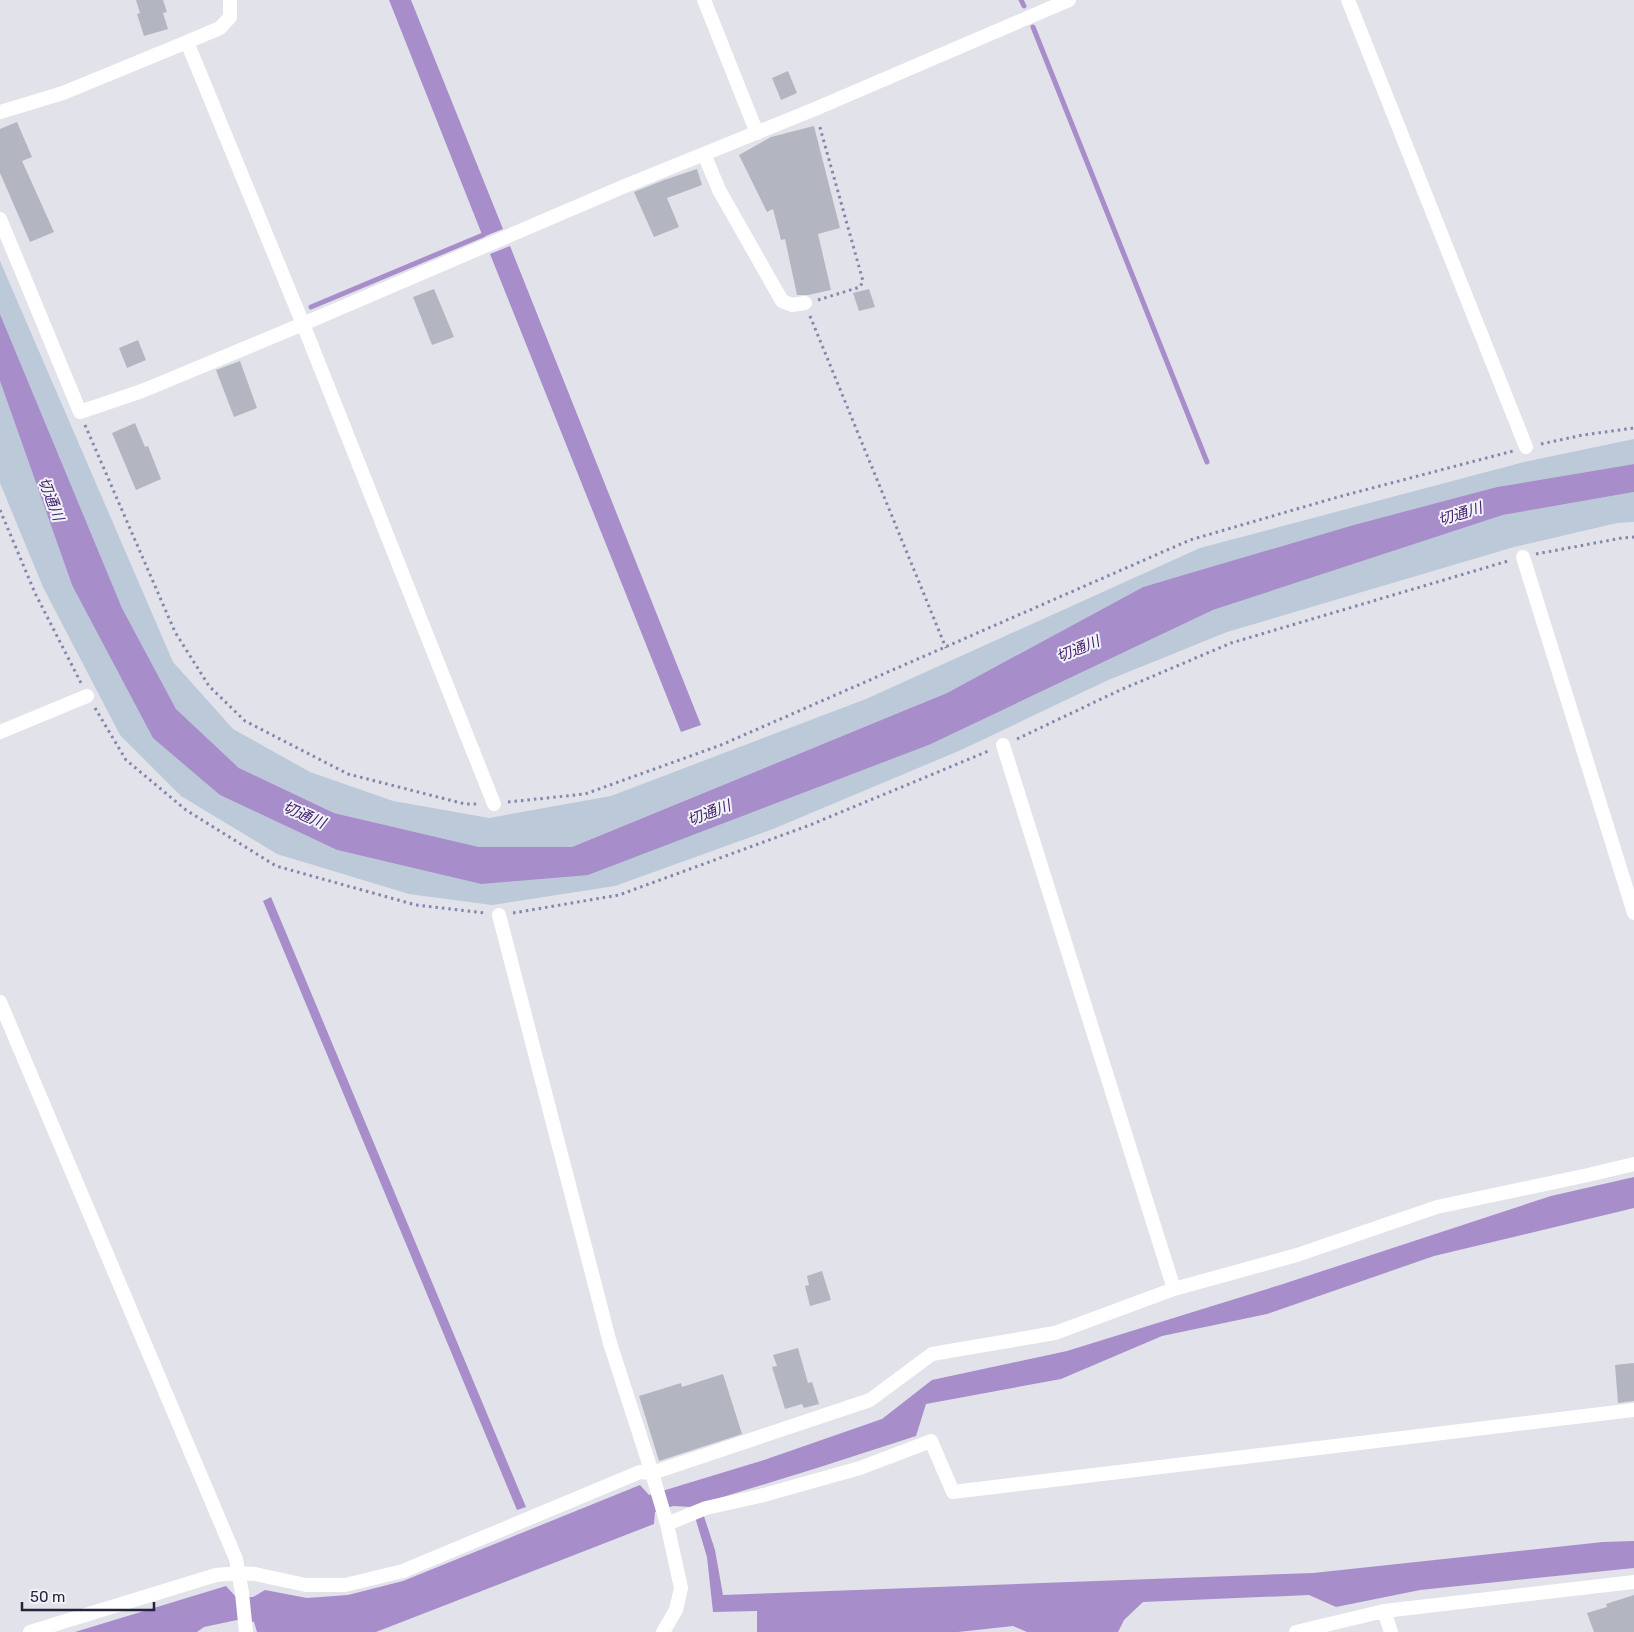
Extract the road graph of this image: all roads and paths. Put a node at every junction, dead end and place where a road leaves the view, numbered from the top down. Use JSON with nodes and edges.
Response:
{"nodes":[{"id":1,"x":230,"y":0,"type":"edge"},
{"id":2,"x":704,"y":0,"type":"edge"},
{"id":3,"x":1069,"y":0,"type":"edge"},
{"id":4,"x":1348,"y":0,"type":"edge"},
{"id":5,"x":187,"y":42,"type":"junction"},
{"id":6,"x":815,"y":109,"type":"junction"},
{"id":7,"x":0,"y":112,"type":"edge"},
{"id":8,"x":757,"y":133,"type":"junction"},
{"id":9,"x":704,"y":154,"type":"junction"},
{"id":10,"x":0,"y":219,"type":"edge"},
{"id":11,"x":805,"y":303,"type":"junction"},
{"id":12,"x":303,"y":324,"type":"junction"},
{"id":13,"x":80,"y":412,"type":"junction"},
{"id":14,"x":1634,"y":428,"type":"edge"},
{"id":15,"x":1526,"y":447,"type":"junction"},
{"id":16,"x":0,"y":510,"type":"edge"},
{"id":17,"x":1634,"y":537,"type":"edge"},
{"id":18,"x":1523,"y":557,"type":"junction"},
{"id":19,"x":946,"y":648,"type":"junction"},
{"id":20,"x":87,"y":696,"type":"junction"},
{"id":21,"x":0,"y":732,"type":"edge"},
{"id":22,"x":1003,"y":745,"type":"junction"},
{"id":23,"x":494,"y":804,"type":"junction"},
{"id":24,"x":1628,"y":874,"type":"edge"},
{"id":25,"x":1634,"y":913,"type":"edge"},
{"id":26,"x":499,"y":915,"type":"junction"},
{"id":27,"x":0,"y":1002,"type":"edge"},
{"id":28,"x":1634,"y":1164,"type":"edge"},
{"id":29,"x":1174,"y":1289,"type":"junction"},
{"id":30,"x":1634,"y":1410,"type":"edge"},
{"id":31,"x":652,"y":1473,"type":"junction"},
{"id":32,"x":665,"y":1518,"type":"junction"},
{"id":33,"x":239,"y":1573,"type":"junction"},
{"id":34,"x":1634,"y":1582,"type":"edge"},
{"id":35,"x":1384,"y":1611,"type":"junction"},
{"id":36,"x":246,"y":1629,"type":"edge"},
{"id":37,"x":30,"y":1632,"type":"edge"},
{"id":38,"x":663,"y":1632,"type":"edge"},
{"id":39,"x":1296,"y":1632,"type":"edge"},
{"id":40,"x":1391,"y":1632,"type":"edge"}],
"edges":[{"from":1,"to":5,"type":"street"},
{"from":2,"to":8,"type":"street"},
{"from":3,"to":6,"type":"street"},
{"from":4,"to":15,"type":"street"},
{"from":5,"to":7,"type":"street"},
{"from":5,"to":12,"type":"street"},
{"from":6,"to":8,"type":"street"},
{"from":6,"to":11,"type":"path"},
{"from":8,"to":9,"type":"street"},
{"from":9,"to":11,"type":"street"},
{"from":9,"to":12,"type":"street"},
{"from":10,"to":13,"type":"street"},
{"from":11,"to":19,"type":"path"},
{"from":12,"to":13,"type":"street"},
{"from":12,"to":23,"type":"street"},
{"from":13,"to":23,"type":"path"},
{"from":14,"to":15,"type":"path"},
{"from":15,"to":19,"type":"path"},
{"from":16,"to":20,"type":"path"},
{"from":17,"to":18,"type":"path"},
{"from":18,"to":22,"type":"path"},
{"from":18,"to":24,"type":"street"},
{"from":19,"to":23,"type":"path"},
{"from":20,"to":21,"type":"street"},
{"from":20,"to":26,"type":"path"},
{"from":22,"to":26,"type":"path"},
{"from":22,"to":29,"type":"street"},
{"from":24,"to":25,"type":"street"},
{"from":26,"to":31,"type":"street"},
{"from":27,"to":33,"type":"street"},
{"from":28,"to":29,"type":"street"},
{"from":29,"to":31,"type":"street"},
{"from":30,"to":32,"type":"street"},
{"from":31,"to":32,"type":"street"},
{"from":31,"to":33,"type":"street"},
{"from":32,"to":38,"type":"street"},
{"from":33,"to":36,"type":"street"},
{"from":33,"to":37,"type":"street"},
{"from":34,"to":35,"type":"street"},
{"from":35,"to":39,"type":"street"},
{"from":35,"to":40,"type":"street"}]}
